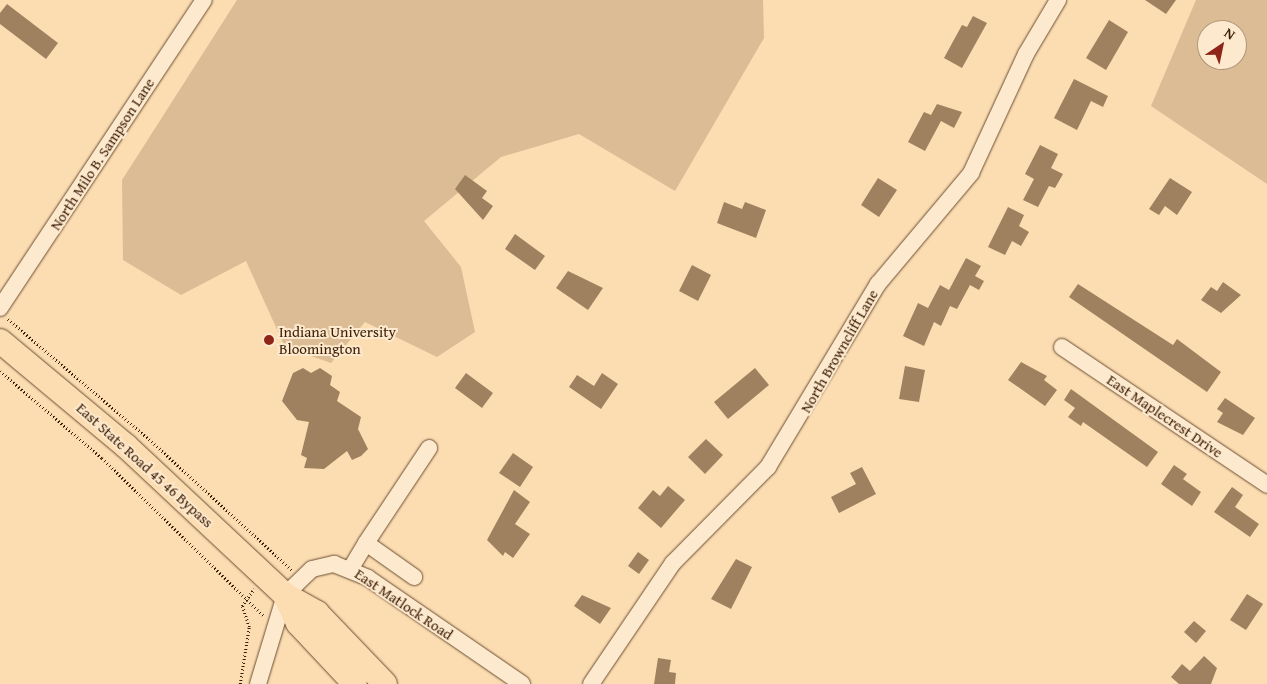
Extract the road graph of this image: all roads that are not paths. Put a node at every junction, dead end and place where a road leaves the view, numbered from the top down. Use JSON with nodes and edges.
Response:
{"nodes":[{"id":1,"x":204,"y":0,"type":"edge"},
{"id":2,"x":1058,"y":0,"type":"edge"},
{"id":3,"x":0,"y":308,"type":"edge"},
{"id":4,"x":0,"y":341,"type":"edge"},
{"id":5,"x":1062,"y":347,"type":"dead end"},
{"id":6,"x":429,"y":448,"type":"dead end"},
{"id":7,"x":1267,"y":485,"type":"edge"},
{"id":8,"x":366,"y":543,"type":"junction"},
{"id":9,"x":351,"y":568,"type":"junction"},
{"id":10,"x":414,"y":577,"type":"dead end"},
{"id":11,"x":285,"y":595,"type":"junction"},
{"id":12,"x":258,"y":684,"type":"edge"},
{"id":13,"x":355,"y":684,"type":"edge"},
{"id":14,"x":385,"y":684,"type":"edge"},
{"id":15,"x":522,"y":684,"type":"edge"},
{"id":16,"x":592,"y":684,"type":"edge"}],
"edges":[{"from":1,"to":3,"type":"street","name":"North Milo B. Sampson Lane"},
{"from":2,"to":16,"type":"street","name":"North Browncliff Lane"},
{"from":4,"to":11,"type":"highway","name":"East State Road 45 46 Bypass"},
{"from":5,"to":7,"type":"street","name":"East Maplecrest Drive"},
{"from":6,"to":8,"type":"street"},
{"from":8,"to":9,"type":"street"},
{"from":8,"to":10,"type":"street"},
{"from":9,"to":11,"type":"street","name":"East Matlock Road"},
{"from":9,"to":15,"type":"street","name":"East Matlock Road"},
{"from":11,"to":12,"type":"street"},
{"from":11,"to":13,"type":"highway"},
{"from":11,"to":14,"type":"highway"}]}
